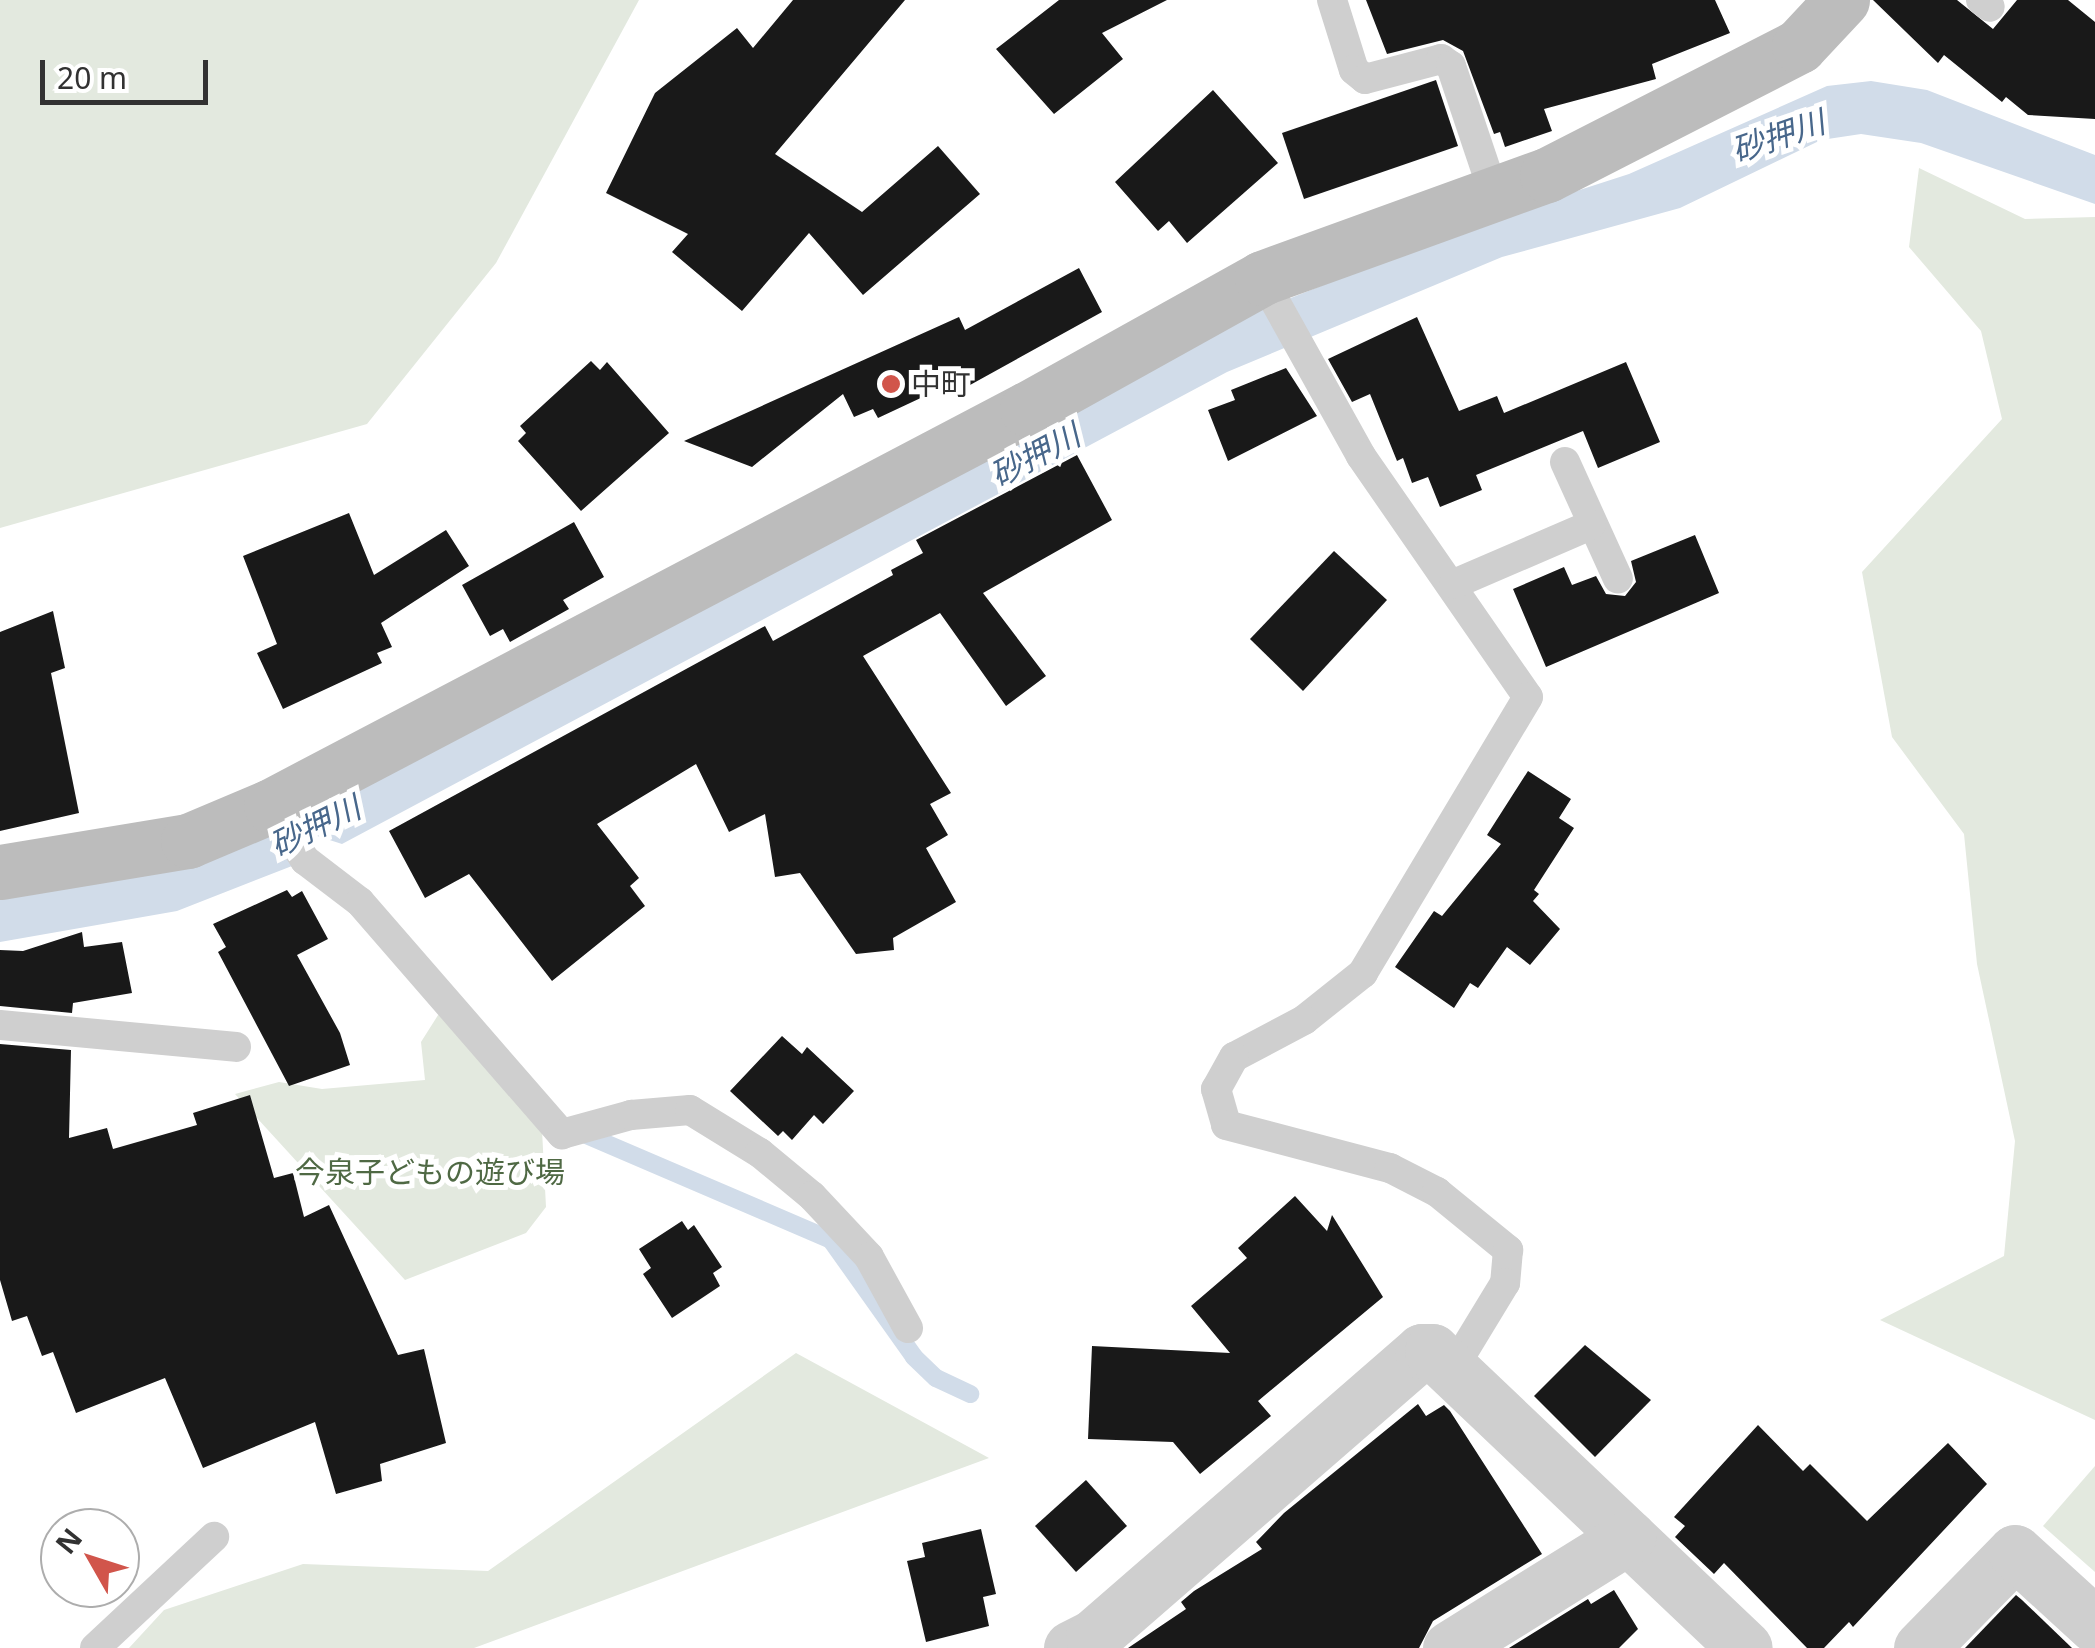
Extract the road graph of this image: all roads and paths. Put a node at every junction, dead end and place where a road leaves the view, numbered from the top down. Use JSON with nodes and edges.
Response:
{"nodes":[{"id":1,"x":1332,"y":0,"type":"edge"},
{"id":2,"x":1842,"y":0,"type":"edge"},
{"id":3,"x":1494,"y":194,"type":"junction"},
{"id":4,"x":1262,"y":278,"type":"junction"},
{"id":5,"x":1565,"y":462,"type":"dead end"},
{"id":6,"x":1591,"y":525,"type":"junction"},
{"id":7,"x":1618,"y":578,"type":"dead end"},
{"id":8,"x":1454,"y":584,"type":"junction"},
{"id":9,"x":272,"y":806,"type":"junction"},
{"id":10,"x":0,"y":872,"type":"edge"},
{"id":11,"x":0,"y":1025,"type":"edge"},
{"id":12,"x":236,"y":1047,"type":"dead end"},
{"id":13,"x":908,"y":1328,"type":"dead end"},
{"id":14,"x":1452,"y":1370,"type":"junction"},
{"id":15,"x":214,"y":1537,"type":"dead end"},
{"id":16,"x":1628,"y":1537,"type":"junction"},
{"id":17,"x":2095,"y":1626,"type":"edge"},
{"id":18,"x":96,"y":1648,"type":"edge"},
{"id":19,"x":1071,"y":1648,"type":"edge"},
{"id":20,"x":1450,"y":1648,"type":"edge"},
{"id":21,"x":1745,"y":1648,"type":"edge"},
{"id":22,"x":1922,"y":1648,"type":"edge"}],
"edges":[{"from":1,"to":3,"type":"lane"},
{"from":2,"to":3,"type":"street"},
{"from":3,"to":4,"type":"street"},
{"from":4,"to":8,"type":"lane"},
{"from":4,"to":9,"type":"street"},
{"from":5,"to":6,"type":"lane"},
{"from":6,"to":7,"type":"lane"},
{"from":6,"to":8,"type":"lane"},
{"from":8,"to":14,"type":"lane"},
{"from":9,"to":10,"type":"street"},
{"from":9,"to":13,"type":"lane"},
{"from":11,"to":12,"type":"lane"},
{"from":14,"to":16,"type":"street"},
{"from":14,"to":19,"type":"street"},
{"from":15,"to":18,"type":"lane"},
{"from":16,"to":20,"type":"street"},
{"from":16,"to":21,"type":"street"},
{"from":17,"to":22,"type":"street"}]}
